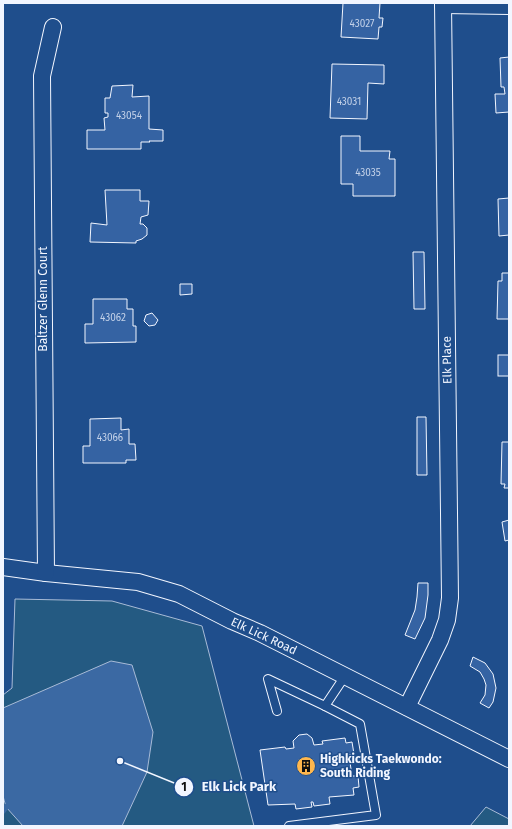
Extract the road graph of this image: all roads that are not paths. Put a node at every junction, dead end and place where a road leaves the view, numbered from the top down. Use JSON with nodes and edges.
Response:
{"nodes":[{"id":1,"x":443,"y":4,"type":"edge"},
{"id":2,"x":509,"y":6,"type":"edge"},
{"id":3,"x":53,"y":27,"type":"dead end"},
{"id":4,"x":3,"y":567,"type":"edge"},
{"id":5,"x":46,"y":573,"type":"junction"},
{"id":6,"x":345,"y":676,"type":"junction"},
{"id":7,"x":325,"y":706,"type":"junction"},
{"id":8,"x":407,"y":707,"type":"junction"},
{"id":9,"x":277,"y":711,"type":"dead end"},
{"id":10,"x":509,"y":759,"type":"edge"},
{"id":11,"x":288,"y":826,"type":"edge"}],
"edges":[{"from":1,"to":2,"type":"street"},
{"from":1,"to":8,"type":"street","name":"Elk Place"},
{"from":3,"to":5,"type":"street","name":"Baltzer Glenn Court"},
{"from":4,"to":5,"type":"street","name":"Elk Lick Road"},
{"from":5,"to":6,"type":"street","name":"Elk Lick Road"},
{"from":6,"to":7,"type":"lane"},
{"from":6,"to":8,"type":"street","name":"Elk Lick Road"},
{"from":7,"to":9,"type":"lane"},
{"from":7,"to":11,"type":"lane"},
{"from":8,"to":10,"type":"street","name":"Elk Lick Road"}]}
